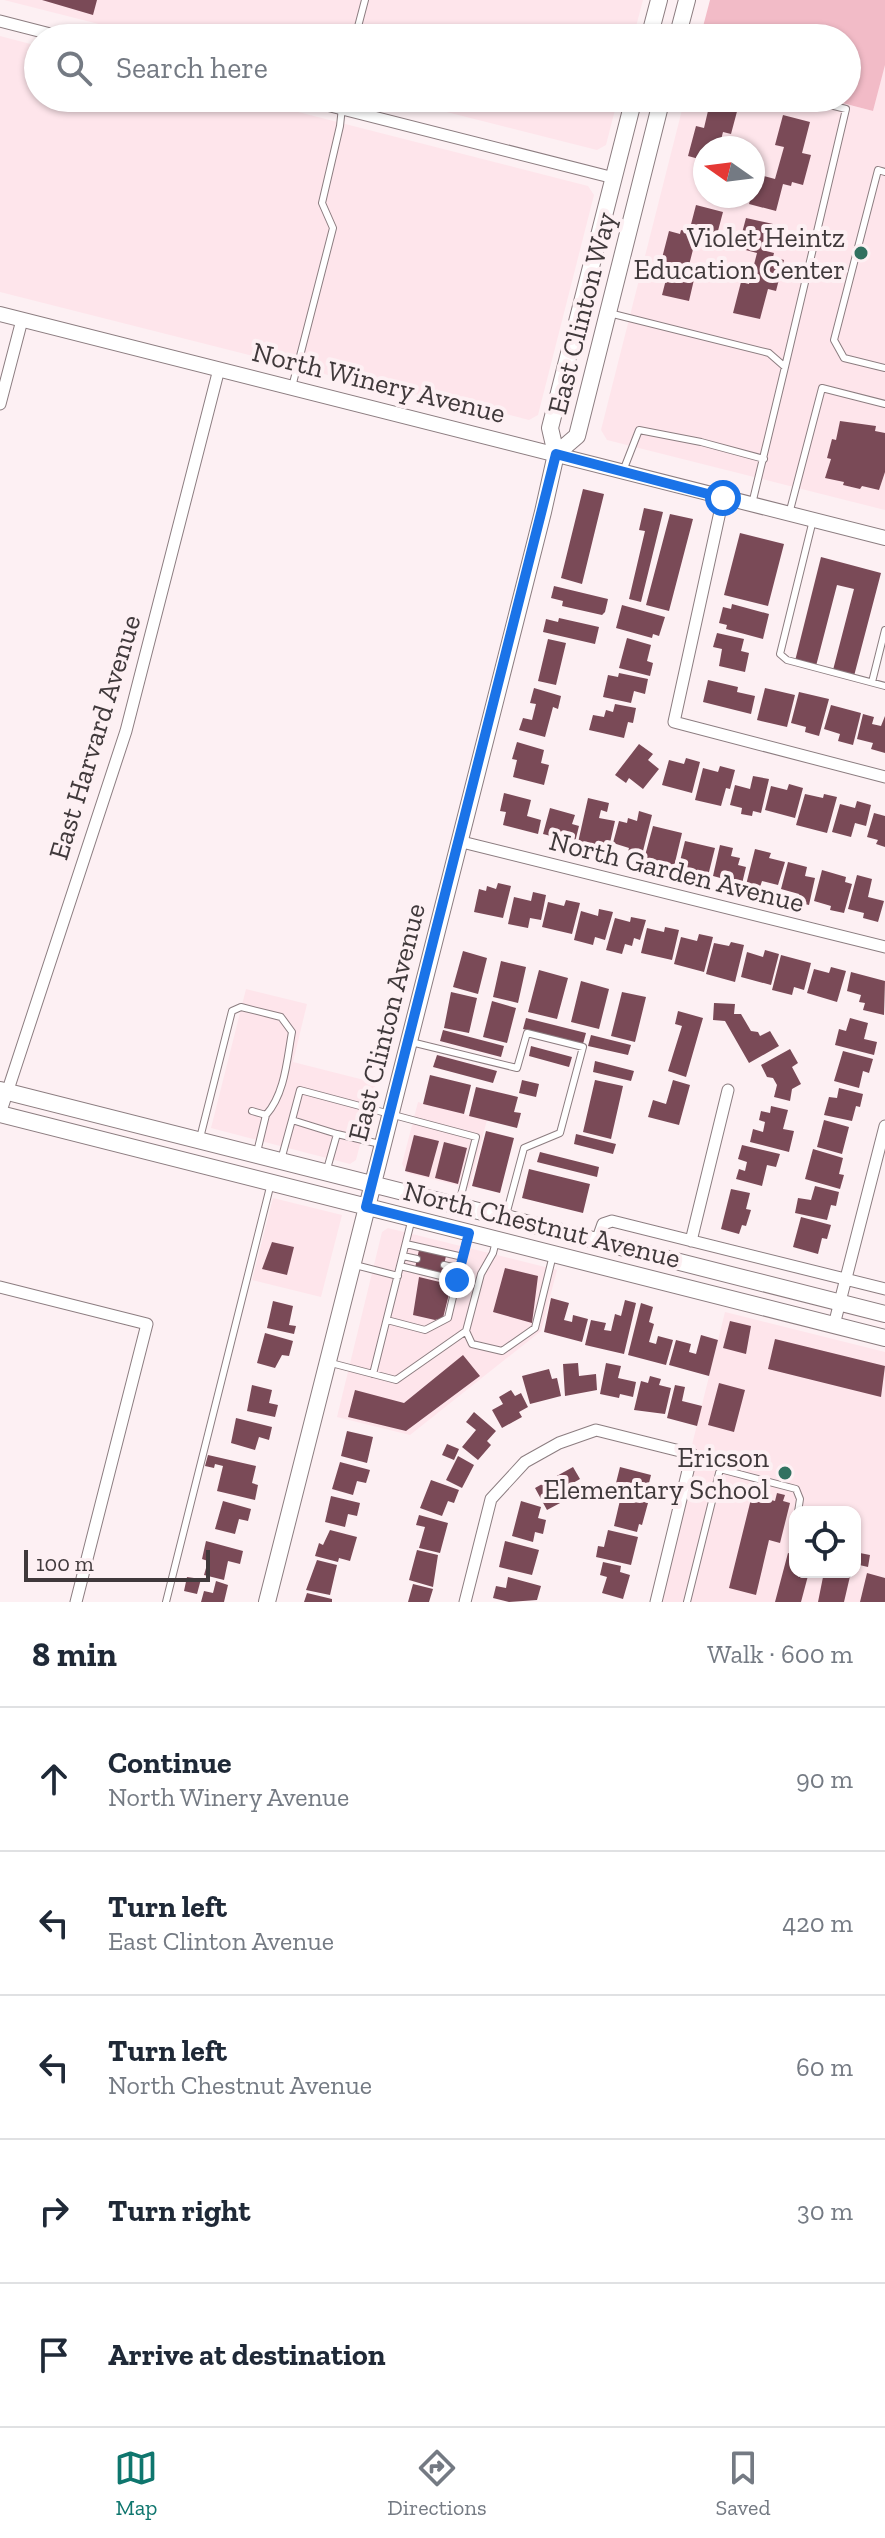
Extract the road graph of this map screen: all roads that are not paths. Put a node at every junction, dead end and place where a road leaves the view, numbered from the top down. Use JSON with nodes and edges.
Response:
{"nodes":[{"id":1,"x":365,"y":0,"type":"edge"},
{"id":2,"x":659,"y":0,"type":"edge"},
{"id":3,"x":687,"y":0,"type":"edge"},
{"id":4,"x":0,"y":21,"type":"edge"},
{"id":5,"x":359,"y":24,"type":"edge"},
{"id":6,"x":653,"y":24,"type":"edge"},
{"id":7,"x":681,"y":24,"type":"edge"},
{"id":8,"x":24,"y":27,"type":"edge"},
{"id":9,"x":340,"y":112,"type":"edge"},
{"id":10,"x":371,"y":112,"type":"edge"},
{"id":11,"x":630,"y":112,"type":"edge"},
{"id":12,"x":658,"y":112,"type":"edge"},
{"id":13,"x":845,"y":112,"type":"edge"},
{"id":14,"x":885,"y":172,"type":"edge"},
{"id":15,"x":614,"y":178,"type":"junction"},
{"id":16,"x":607,"y":312,"type":"junction"},
{"id":17,"x":0,"y":314,"type":"edge"},
{"id":18,"x":22,"y":320,"type":"junction"},
{"id":19,"x":785,"y":367,"type":"junction"},
{"id":20,"x":885,"y":368,"type":"edge"},
{"id":21,"x":219,"y":369,"type":"junction"},
{"id":22,"x":292,"y":387,"type":"junction"},
{"id":23,"x":0,"y":404,"type":"edge"},
{"id":24,"x":885,"y":404,"type":"edge"},
{"id":25,"x":556,"y":454,"type":"junction"},
{"id":26,"x":764,"y":459,"type":"junction"},
{"id":27,"x":623,"y":471,"type":"junction"},
{"id":28,"x":723,"y":498,"type":"junction"},
{"id":29,"x":752,"y":504,"type":"junction"},
{"id":30,"x":789,"y":514,"type":"junction"},
{"id":31,"x":813,"y":520,"type":"junction"},
{"id":32,"x":885,"y":538,"type":"edge"},
{"id":33,"x":885,"y":630,"type":"edge"},
{"id":34,"x":872,"y":682,"type":"junction"},
{"id":35,"x":885,"y":686,"type":"edge"},
{"id":36,"x":885,"y":777,"type":"edge"},
{"id":37,"x":458,"y":841,"type":"junction"},
{"id":38,"x":885,"y":947,"type":"edge"},
{"id":39,"x":407,"y":1041,"type":"junction"},
{"id":40,"x":728,"y":1090,"type":"dead end"},
{"id":41,"x":3,"y":1091,"type":"edge"},
{"id":42,"x":252,"y":1111,"type":"dead end"},
{"id":43,"x":0,"y":1114,"type":"edge"},
{"id":44,"x":389,"y":1114,"type":"junction"},
{"id":45,"x":266,"y":1115,"type":"junction"},
{"id":46,"x":292,"y":1120,"type":"junction"},
{"id":47,"x":885,"y":1126,"type":"edge"},
{"id":48,"x":337,"y":1134,"type":"junction"},
{"id":49,"x":199,"y":1141,"type":"junction"},
{"id":50,"x":382,"y":1144,"type":"junction"},
{"id":51,"x":256,"y":1155,"type":"junction"},
{"id":52,"x":281,"y":1161,"type":"junction"},
{"id":53,"x":326,"y":1173,"type":"junction"},
{"id":54,"x":271,"y":1183,"type":"junction"},
{"id":55,"x":372,"y":1184,"type":"junction"},
{"id":56,"x":458,"y":1206,"type":"junction"},
{"id":57,"x":366,"y":1207,"type":"junction"},
{"id":58,"x":412,"y":1218,"type":"junction"},
{"id":59,"x":505,"y":1218,"type":"junction"},
{"id":60,"x":469,"y":1233,"type":"junction"},
{"id":61,"x":496,"y":1240,"type":"junction"},
{"id":62,"x":597,"y":1241,"type":"junction"},
{"id":63,"x":691,"y":1241,"type":"junction"},
{"id":64,"x":406,"y":1244,"type":"junction"},
{"id":65,"x":553,"y":1254,"type":"junction"},
{"id":66,"x":403,"y":1256,"type":"junction"},
{"id":67,"x":463,"y":1257,"type":"junction"},
{"id":68,"x":417,"y":1259,"type":"dead end"},
{"id":69,"x":352,"y":1265,"type":"junction"},
{"id":70,"x":444,"y":1265,"type":"dead end"},
{"id":71,"x":400,"y":1266,"type":"junction"},
{"id":72,"x":460,"y":1269,"type":"junction"},
{"id":73,"x":398,"y":1276,"type":"junction"},
{"id":74,"x":457,"y":1280,"type":"junction"},
{"id":75,"x":845,"y":1280,"type":"junction"},
{"id":76,"x":0,"y":1287,"type":"edge"},
{"id":77,"x":885,"y":1289,"type":"edge"},
{"id":78,"x":840,"y":1303,"type":"junction"},
{"id":79,"x":885,"y":1314,"type":"edge"},
{"id":80,"x":387,"y":1320,"type":"junction"},
{"id":81,"x":834,"y":1325,"type":"junction"},
{"id":82,"x":466,"y":1331,"type":"junction"},
{"id":83,"x":885,"y":1338,"type":"edge"},
{"id":84,"x":327,"y":1362,"type":"junction"},
{"id":85,"x":373,"y":1374,"type":"junction"},
{"id":86,"x":692,"y":1454,"type":"junction"},
{"id":87,"x":720,"y":1469,"type":"junction"},
{"id":88,"x":799,"y":1506,"type":"edge"},
{"id":89,"x":76,"y":1602,"type":"edge"},
{"id":90,"x":166,"y":1602,"type":"edge"},
{"id":91,"x":267,"y":1602,"type":"edge"},
{"id":92,"x":465,"y":1602,"type":"edge"},
{"id":93,"x":656,"y":1602,"type":"edge"},
{"id":94,"x":687,"y":1602,"type":"edge"}],
"edges":[{"from":1,"to":5,"type":"lane"},
{"from":2,"to":6,"type":"main road"},
{"from":3,"to":7,"type":"main road"},
{"from":4,"to":8,"type":"street"},
{"from":9,"to":22,"type":"lane"},
{"from":10,"to":15,"type":"street"},
{"from":11,"to":15,"type":"main road","name":"East Clinton Way"},
{"from":12,"to":16,"type":"main road","name":"East Clinton Way"},
{"from":13,"to":19,"type":"lane"},
{"from":14,"to":20,"type":"lane"},
{"from":15,"to":25,"type":"main road","name":"East Clinton Way"},
{"from":16,"to":19,"type":"lane"},
{"from":16,"to":25,"type":"main road","name":"East Clinton Way"},
{"from":17,"to":18,"type":"street","name":"North Winery Avenue"},
{"from":18,"to":21,"type":"street","name":"North Winery Avenue"},
{"from":18,"to":23,"type":"street"},
{"from":19,"to":26,"type":"lane"},
{"from":21,"to":22,"type":"street","name":"North Winery Avenue"},
{"from":21,"to":41,"type":"street","name":"East Harvard Avenue"},
{"from":22,"to":25,"type":"street","name":"North Winery Avenue"},
{"from":24,"to":30,"type":"lane"},
{"from":25,"to":27,"type":"street","name":"North Winery Avenue"},
{"from":25,"to":37,"type":"main road","name":"East Clinton Avenue"},
{"from":26,"to":27,"type":"lane"},
{"from":26,"to":29,"type":"lane"},
{"from":27,"to":28,"type":"street","name":"North Winery Avenue"},
{"from":28,"to":29,"type":"street","name":"North Winery Avenue"},
{"from":28,"to":36,"type":"street"},
{"from":29,"to":30,"type":"street","name":"North Winery Avenue"},
{"from":30,"to":31,"type":"street","name":"North Winery Avenue"},
{"from":31,"to":32,"type":"street","name":"North Winery Avenue"},
{"from":31,"to":34,"type":"lane"},
{"from":33,"to":34,"type":"lane"},
{"from":34,"to":35,"type":"lane"},
{"from":37,"to":38,"type":"street","name":"North Garden Avenue"},
{"from":37,"to":39,"type":"main road","name":"East Clinton Avenue"},
{"from":39,"to":44,"type":"main road","name":"East Clinton Avenue"},
{"from":39,"to":59,"type":"lane"},
{"from":40,"to":63,"type":"street"},
{"from":41,"to":43,"type":"street","name":"East Harvard Avenue"},
{"from":41,"to":49,"type":"main road","name":"North Chestnut Avenue"},
{"from":42,"to":45,"type":"lane"},
{"from":43,"to":54,"type":"main road","name":"North Chestnut Avenue"},
{"from":44,"to":46,"type":"lane"},
{"from":44,"to":50,"type":"main road","name":"East Clinton Avenue"},
{"from":44,"to":56,"type":"lane"},
{"from":45,"to":49,"type":"lane"},
{"from":45,"to":51,"type":"lane"},
{"from":46,"to":48,"type":"lane"},
{"from":46,"to":52,"type":"lane"},
{"from":47,"to":75,"type":"street"},
{"from":48,"to":50,"type":"lane"},
{"from":48,"to":53,"type":"lane"},
{"from":49,"to":51,"type":"main road","name":"North Chestnut Avenue"},
{"from":50,"to":55,"type":"main road","name":"East Clinton Avenue"},
{"from":51,"to":52,"type":"main road","name":"North Chestnut Avenue"},
{"from":52,"to":53,"type":"main road","name":"North Chestnut Avenue"},
{"from":53,"to":55,"type":"main road","name":"North Chestnut Avenue"},
{"from":54,"to":57,"type":"main road","name":"North Chestnut Avenue"},
{"from":54,"to":90,"type":"lane"},
{"from":55,"to":56,"type":"main road","name":"North Chestnut Avenue"},
{"from":55,"to":57,"type":"main road","name":"East Clinton Avenue"},
{"from":56,"to":59,"type":"main road","name":"North Chestnut Avenue"},
{"from":57,"to":58,"type":"main road","name":"North Chestnut Avenue"},
{"from":57,"to":69,"type":"main road","name":"East Clinton Avenue"},
{"from":58,"to":60,"type":"main road","name":"North Chestnut Avenue"},
{"from":58,"to":64,"type":"lane"},
{"from":59,"to":62,"type":"main road","name":"North Chestnut Avenue"},
{"from":60,"to":61,"type":"main road","name":"North Chestnut Avenue"},
{"from":60,"to":67,"type":"lane"},
{"from":61,"to":65,"type":"main road","name":"North Chestnut Avenue"},
{"from":61,"to":82,"type":"lane"},
{"from":62,"to":63,"type":"street","name":"North Chestnut Avenue"},
{"from":62,"to":78,"type":"main road","name":"North Chestnut Avenue"},
{"from":63,"to":75,"type":"street","name":"North Chestnut Avenue"},
{"from":64,"to":66,"type":"lane"},
{"from":64,"to":67,"type":"lane"},
{"from":65,"to":81,"type":"main road","name":"North Chestnut Avenue"},
{"from":65,"to":82,"type":"lane"},
{"from":66,"to":68,"type":"lane"},
{"from":66,"to":71,"type":"lane"},
{"from":67,"to":72,"type":"lane"},
{"from":69,"to":73,"type":"lane"},
{"from":69,"to":84,"type":"main road","name":"East Clinton Avenue"},
{"from":70,"to":72,"type":"lane"},
{"from":71,"to":73,"type":"lane"},
{"from":71,"to":74,"type":"lane"},
{"from":72,"to":74,"type":"lane"},
{"from":73,"to":80,"type":"lane"},
{"from":74,"to":80,"type":"lane"},
{"from":75,"to":77,"type":"street","name":"North Chestnut Avenue"},
{"from":75,"to":78,"type":"street"},
{"from":76,"to":89,"type":"street"},
{"from":78,"to":79,"type":"main road","name":"North Chestnut Avenue"},
{"from":78,"to":81,"type":"street"},
{"from":80,"to":85,"type":"lane"},
{"from":81,"to":83,"type":"main road","name":"North Chestnut Avenue"},
{"from":82,"to":85,"type":"lane"},
{"from":84,"to":85,"type":"lane"},
{"from":84,"to":91,"type":"main road","name":"East Clinton Avenue"},
{"from":86,"to":87,"type":"lane"},
{"from":86,"to":92,"type":"street"},
{"from":86,"to":93,"type":"street"},
{"from":87,"to":88,"type":"lane"},
{"from":87,"to":94,"type":"lane"}]}
